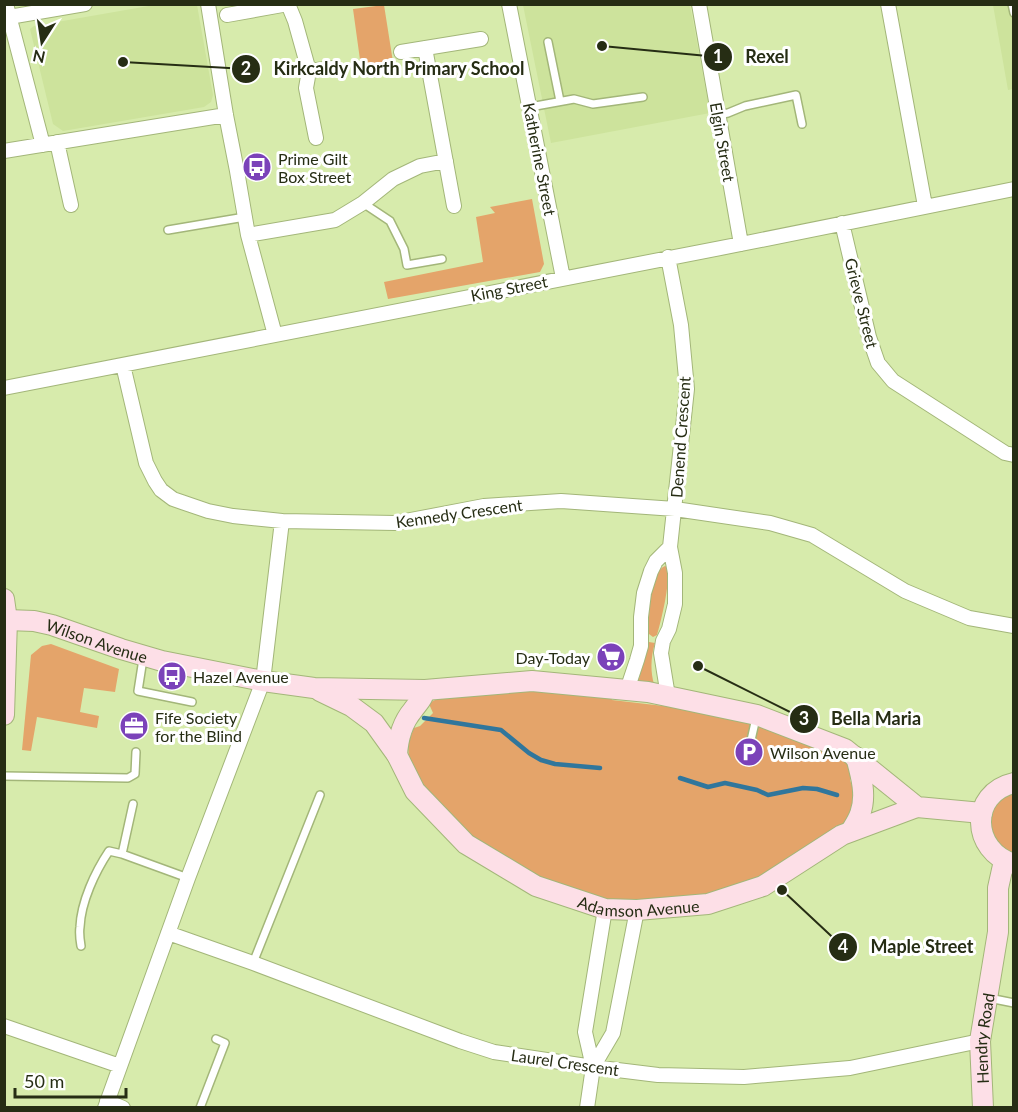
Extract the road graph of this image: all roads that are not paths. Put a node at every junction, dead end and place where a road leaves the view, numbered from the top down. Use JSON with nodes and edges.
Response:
{"nodes":[{"id":1,"x":85,"y":4,"type":"edge"},
{"id":2,"x":208,"y":4,"type":"edge"},
{"id":3,"x":288,"y":4,"type":"edge"},
{"id":4,"x":509,"y":4,"type":"edge"},
{"id":5,"x":699,"y":4,"type":"edge"},
{"id":6,"x":888,"y":4,"type":"edge"},
{"id":7,"x":1012,"y":4,"type":"edge"},
{"id":8,"x":8,"y":11,"type":"edge"},
{"id":9,"x":1014,"y":12,"type":"edge"},
{"id":10,"x":227,"y":15,"type":"dead end"},
{"id":11,"x":481,"y":39,"type":"dead end"},
{"id":12,"x":548,"y":42,"type":"dead end"},
{"id":13,"x":425,"y":48,"type":"junction"},
{"id":14,"x":401,"y":52,"type":"dead end"},
{"id":15,"x":333,"y":68,"type":"dead end"},
{"id":16,"x":309,"y":71,"type":"junction"},
{"id":17,"x":644,"y":97,"type":"dead end"},
{"id":18,"x":560,"y":101,"type":"junction"},
{"id":19,"x":530,"y":106,"type":"junction"},
{"id":20,"x":226,"y":115,"type":"junction"},
{"id":21,"x":718,"y":115,"type":"junction"},
{"id":22,"x":802,"y":124,"type":"dead end"},
{"id":23,"x":316,"y":138,"type":"dead end"},
{"id":24,"x":57,"y":142,"type":"junction"},
{"id":25,"x":42,"y":145,"type":"junction"},
{"id":26,"x":4,"y":150,"type":"edge"},
{"id":27,"x":446,"y":161,"type":"junction"},
{"id":28,"x":1014,"y":189,"type":"edge"},
{"id":29,"x":363,"y":204,"type":"junction"},
{"id":30,"x":71,"y":205,"type":"dead end"},
{"id":31,"x":454,"y":206,"type":"dead end"},
{"id":32,"x":925,"y":206,"type":"junction"},
{"id":33,"x":245,"y":217,"type":"junction"},
{"id":34,"x":842,"y":223,"type":"junction"},
{"id":35,"x":168,"y":230,"type":"dead end"},
{"id":36,"x":248,"y":235,"type":"junction"},
{"id":37,"x":741,"y":244,"type":"junction"},
{"id":38,"x":668,"y":257,"type":"junction"},
{"id":39,"x":442,"y":259,"type":"dead end"},
{"id":40,"x":563,"y":278,"type":"junction"},
{"id":41,"x":275,"y":334,"type":"junction"},
{"id":42,"x":123,"y":365,"type":"junction"},
{"id":43,"x":4,"y":388,"type":"edge"},
{"id":44,"x":1014,"y":455,"type":"edge"},
{"id":45,"x":675,"y":509,"type":"junction"},
{"id":46,"x":282,"y":521,"type":"junction"},
{"id":47,"x":670,"y":547,"type":"junction"},
{"id":48,"x":4,"y":599,"type":"edge"},
{"id":49,"x":6,"y":620,"type":"edge"},
{"id":50,"x":1014,"y":626,"type":"edge"},
{"id":51,"x":144,"y":656,"type":"junction"},
{"id":52,"x":263,"y":681,"type":"junction"},
{"id":53,"x":314,"y":688,"type":"junction"},
{"id":54,"x":425,"y":690,"type":"junction"},
{"id":55,"x":627,"y":690,"type":"junction"},
{"id":56,"x":668,"y":696,"type":"junction"},
{"id":57,"x":192,"y":702,"type":"dead end"},
{"id":58,"x":4,"y":715,"type":"edge"},
{"id":59,"x":757,"y":715,"type":"junction"},
{"id":60,"x":749,"y":749,"type":"dead end"},
{"id":61,"x":136,"y":752,"type":"dead end"},
{"id":62,"x":397,"y":755,"type":"junction"},
{"id":63,"x":856,"y":757,"type":"junction"},
{"id":64,"x":4,"y":776,"type":"edge"},
{"id":65,"x":1014,"y":783,"type":"edge"},
{"id":66,"x":320,"y":795,"type":"dead end"},
{"id":67,"x":133,"y":804,"type":"dead end"},
{"id":68,"x":917,"y":807,"type":"junction"},
{"id":69,"x":981,"y":813,"type":"junction"},
{"id":70,"x":851,"y":831,"type":"junction"},
{"id":71,"x":122,"y":854,"type":"junction"},
{"id":72,"x":1009,"y":862,"type":"edge"},
{"id":73,"x":188,"y":878,"type":"junction"},
{"id":74,"x":1014,"y":902,"type":"edge"},
{"id":75,"x":605,"y":909,"type":"junction"},
{"id":76,"x":637,"y":910,"type":"junction"},
{"id":77,"x":998,"y":932,"type":"junction"},
{"id":78,"x":168,"y":933,"type":"junction"},
{"id":79,"x":81,"y":946,"type":"dead end"},
{"id":80,"x":253,"y":963,"type":"junction"},
{"id":81,"x":986,"y":997,"type":"junction"},
{"id":82,"x":1014,"y":1003,"type":"edge"},
{"id":83,"x":4,"y":1026,"type":"edge"},
{"id":84,"x":216,"y":1039,"type":"dead end"},
{"id":85,"x":980,"y":1041,"type":"junction"},
{"id":86,"x":120,"y":1066,"type":"junction"},
{"id":87,"x":593,"y":1067,"type":"junction"},
{"id":88,"x":106,"y":1104,"type":"edge"},
{"id":89,"x":123,"y":1107,"type":"edge"},
{"id":90,"x":200,"y":1107,"type":"edge"},
{"id":91,"x":587,"y":1107,"type":"edge"},
{"id":92,"x":983,"y":1107,"type":"edge"}],
"edges":[{"from":1,"to":8,"type":"street"},
{"from":2,"to":20,"type":"street"},
{"from":3,"to":10,"type":"street"},
{"from":3,"to":16,"type":"street"},
{"from":4,"to":19,"type":"street","name":"Katherine Street"},
{"from":5,"to":21,"type":"street","name":"Elgin Street"},
{"from":6,"to":32,"type":"street"},
{"from":7,"to":9,"type":"lane"},
{"from":8,"to":25,"type":"street"},
{"from":11,"to":13,"type":"street"},
{"from":12,"to":18,"type":"lane"},
{"from":13,"to":14,"type":"street"},
{"from":13,"to":27,"type":"street"},
{"from":15,"to":16,"type":"street"},
{"from":16,"to":23,"type":"street"},
{"from":17,"to":18,"type":"lane"},
{"from":18,"to":19,"type":"lane"},
{"from":19,"to":40,"type":"street","name":"Katherine Street"},
{"from":20,"to":24,"type":"street"},
{"from":20,"to":33,"type":"street"},
{"from":21,"to":22,"type":"lane"},
{"from":21,"to":37,"type":"street","name":"Elgin Street"},
{"from":24,"to":25,"type":"street"},
{"from":24,"to":30,"type":"street"},
{"from":25,"to":26,"type":"street"},
{"from":27,"to":29,"type":"street"},
{"from":27,"to":31,"type":"street"},
{"from":28,"to":32,"type":"street","name":"King Street"},
{"from":29,"to":36,"type":"street"},
{"from":29,"to":39,"type":"lane"},
{"from":32,"to":34,"type":"street","name":"King Street"},
{"from":33,"to":35,"type":"lane"},
{"from":33,"to":36,"type":"street"},
{"from":34,"to":37,"type":"street","name":"King Street"},
{"from":34,"to":44,"type":"street","name":"Grieve Street"},
{"from":36,"to":41,"type":"street"},
{"from":37,"to":38,"type":"street","name":"King Street"},
{"from":38,"to":40,"type":"street","name":"King Street"},
{"from":38,"to":45,"type":"street","name":"Denend Crescent"},
{"from":40,"to":41,"type":"street","name":"King Street"},
{"from":41,"to":42,"type":"street","name":"King Street"},
{"from":42,"to":43,"type":"street","name":"King Street"},
{"from":42,"to":46,"type":"street","name":"Kennedy Crescent"},
{"from":45,"to":46,"type":"street","name":"Kennedy Crescent"},
{"from":45,"to":47,"type":"street","name":"Denend Crescent"},
{"from":45,"to":50,"type":"street","name":"Kennedy Crescent"},
{"from":46,"to":52,"type":"street"},
{"from":47,"to":55,"type":"street"},
{"from":47,"to":56,"type":"street","name":"Denend Crescent"},
{"from":48,"to":49,"type":"street"},
{"from":49,"to":51,"type":"street","name":"Wilson Avenue"},
{"from":49,"to":58,"type":"street"},
{"from":51,"to":52,"type":"street","name":"Wilson Avenue"},
{"from":51,"to":57,"type":"lane"},
{"from":52,"to":53,"type":"street","name":"Wilson Avenue"},
{"from":52,"to":73,"type":"street"},
{"from":53,"to":54,"type":"street","name":"Wilson Avenue"},
{"from":53,"to":62,"type":"street","name":"Adamson Avenue"},
{"from":54,"to":55,"type":"street","name":"Wilson Avenue"},
{"from":54,"to":62,"type":"street"},
{"from":55,"to":56,"type":"street","name":"Wilson Avenue"},
{"from":56,"to":59,"type":"street","name":"Wilson Avenue"},
{"from":59,"to":60,"type":"lane"},
{"from":59,"to":63,"type":"street","name":"Wilson Avenue"},
{"from":61,"to":64,"type":"lane"},
{"from":62,"to":75,"type":"street","name":"Adamson Avenue"},
{"from":63,"to":68,"type":"street","name":"Wilson Avenue"},
{"from":63,"to":70,"type":"street"},
{"from":65,"to":69,"type":"street"},
{"from":66,"to":80,"type":"lane"},
{"from":67,"to":71,"type":"lane"},
{"from":68,"to":69,"type":"street"},
{"from":68,"to":70,"type":"street","name":"Adamson Avenue"},
{"from":69,"to":72,"type":"street"},
{"from":70,"to":76,"type":"street","name":"Adamson Avenue"},
{"from":71,"to":73,"type":"lane"},
{"from":71,"to":79,"type":"lane"},
{"from":72,"to":77,"type":"street","name":"Hendry Road"},
{"from":73,"to":78,"type":"street"},
{"from":74,"to":77,"type":"street","name":"Hendry Road"},
{"from":75,"to":76,"type":"street","name":"Adamson Avenue"},
{"from":75,"to":87,"type":"street"},
{"from":76,"to":87,"type":"street"},
{"from":77,"to":81,"type":"street","name":"Hendry Road"},
{"from":78,"to":80,"type":"street","name":"Laurel Crescent"},
{"from":78,"to":86,"type":"street"},
{"from":80,"to":87,"type":"street","name":"Laurel Crescent"},
{"from":81,"to":82,"type":"lane"},
{"from":81,"to":85,"type":"street","name":"Hendry Road"},
{"from":83,"to":86,"type":"street"},
{"from":84,"to":90,"type":"lane"},
{"from":85,"to":87,"type":"street","name":"Laurel Crescent"},
{"from":85,"to":92,"type":"street","name":"Hendry Road"},
{"from":86,"to":88,"type":"street"},
{"from":87,"to":91,"type":"street"},
{"from":88,"to":89,"type":"street"}]}
